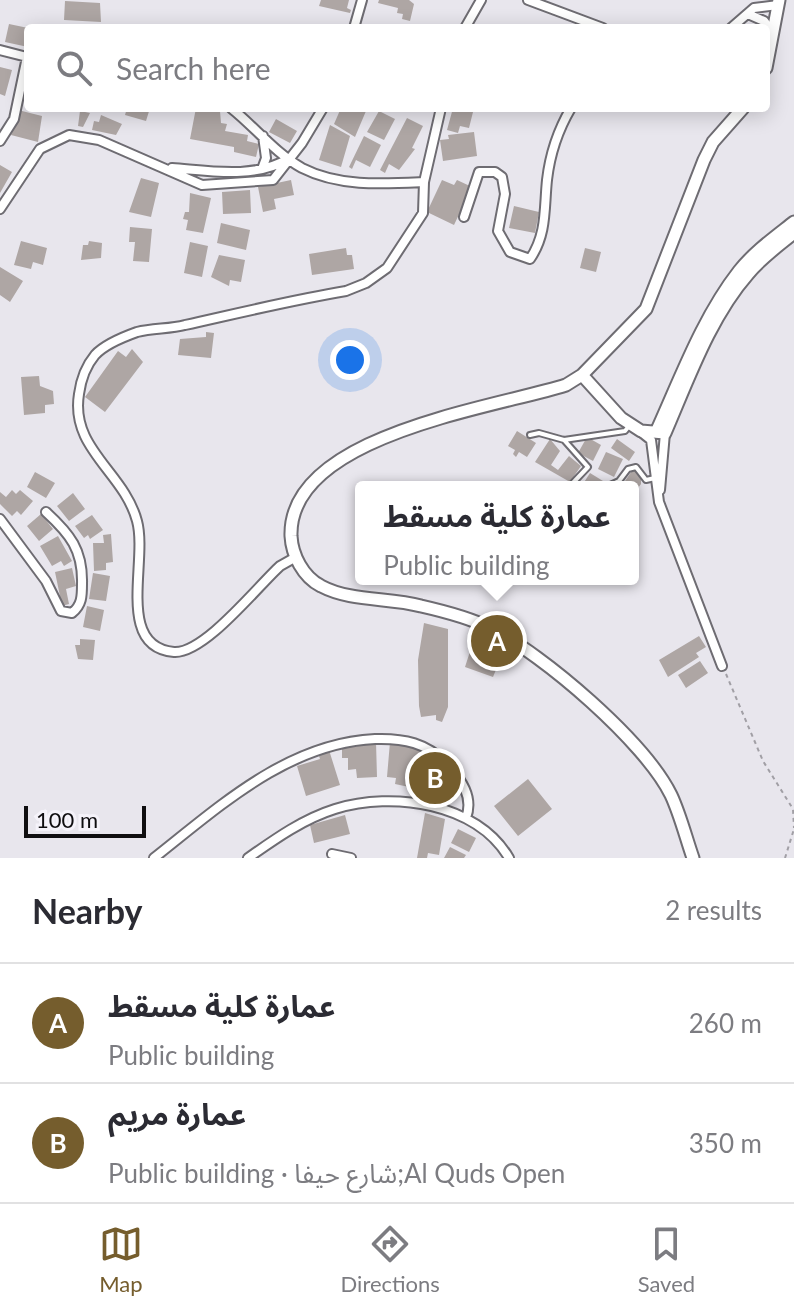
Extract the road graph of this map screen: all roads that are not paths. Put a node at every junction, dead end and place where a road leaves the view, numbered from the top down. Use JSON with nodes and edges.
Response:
{"nodes":[{"id":1,"x":362,"y":0,"type":"edge"},
{"id":2,"x":481,"y":0,"type":"edge"},
{"id":3,"x":528,"y":0,"type":"edge"},
{"id":4,"x":763,"y":0,"type":"edge"},
{"id":5,"x":778,"y":2,"type":"edge"},
{"id":6,"x":751,"y":11,"type":"junction"},
{"id":7,"x":355,"y":24,"type":"edge"},
{"id":8,"x":467,"y":24,"type":"edge"},
{"id":9,"x":592,"y":24,"type":"edge"},
{"id":10,"x":736,"y":24,"type":"edge"},
{"id":11,"x":766,"y":24,"type":"edge"},
{"id":12,"x":770,"y":29,"type":"edge"},
{"id":13,"x":773,"y":33,"type":"junction"},
{"id":14,"x":770,"y":48,"type":"edge"},
{"id":15,"x":0,"y":50,"type":"edge"},
{"id":16,"x":24,"y":56,"type":"edge"},
{"id":17,"x":24,"y":75,"type":"edge"},
{"id":18,"x":235,"y":112,"type":"edge"},
{"id":19,"x":320,"y":112,"type":"edge"},
{"id":20,"x":440,"y":112,"type":"edge"},
{"id":21,"x":569,"y":112,"type":"edge"},
{"id":22,"x":739,"y":112,"type":"edge"},
{"id":23,"x":262,"y":136,"type":"junction"},
{"id":24,"x":0,"y":141,"type":"edge"},
{"id":25,"x":289,"y":159,"type":"junction"},
{"id":26,"x":169,"y":168,"type":"junction"},
{"id":27,"x":262,"y":170,"type":"junction"},
{"id":28,"x":424,"y":182,"type":"junction"},
{"id":29,"x":0,"y":209,"type":"edge"},
{"id":30,"x":464,"y":217,"type":"dead end"},
{"id":31,"x":794,"y":222,"type":"edge"},
{"id":32,"x":794,"y":233,"type":"edge"},
{"id":33,"x":582,"y":375,"type":"junction"},
{"id":34,"x":636,"y":428,"type":"junction"},
{"id":35,"x":661,"y":431,"type":"junction"},
{"id":36,"x":530,"y":435,"type":"dead end"},
{"id":37,"x":564,"y":440,"type":"junction"},
{"id":38,"x":655,"y":478,"type":"junction"},
{"id":39,"x":575,"y":481,"type":"edge"},
{"id":40,"x":619,"y":481,"type":"edge"},
{"id":41,"x":659,"y":502,"type":"junction"},
{"id":42,"x":46,"y":512,"type":"dead end"},
{"id":43,"x":0,"y":519,"type":"edge"},
{"id":44,"x":296,"y":557,"type":"junction"},
{"id":45,"x":722,"y":666,"type":"road end"},
{"id":46,"x":466,"y":818,"type":"junction"},
{"id":47,"x":332,"y":854,"type":"dead end"},
{"id":48,"x":154,"y":858,"type":"edge"},
{"id":49,"x":248,"y":858,"type":"edge"},
{"id":50,"x":351,"y":858,"type":"edge"},
{"id":51,"x":509,"y":858,"type":"edge"},
{"id":52,"x":693,"y":858,"type":"edge"}],
"edges":[{"from":1,"to":7,"type":"street"},
{"from":2,"to":8,"type":"street"},
{"from":3,"to":9,"type":"street"},
{"from":4,"to":6,"type":"street"},
{"from":5,"to":6,"type":"street"},
{"from":5,"to":13,"type":"street"},
{"from":6,"to":10,"type":"street"},
{"from":6,"to":11,"type":"street"},
{"from":12,"to":13,"type":"street"},
{"from":13,"to":14,"type":"street"},
{"from":15,"to":16,"type":"street"},
{"from":17,"to":24,"type":"street"},
{"from":18,"to":23,"type":"street"},
{"from":19,"to":25,"type":"street"},
{"from":20,"to":28,"type":"street"},
{"from":21,"to":30,"type":"street"},
{"from":22,"to":33,"type":"street"},
{"from":23,"to":25,"type":"street"},
{"from":23,"to":27,"type":"street"},
{"from":25,"to":26,"type":"street"},
{"from":25,"to":27,"type":"street"},
{"from":25,"to":28,"type":"street"},
{"from":26,"to":27,"type":"street"},
{"from":26,"to":29,"type":"street"},
{"from":28,"to":44,"type":"street"},
{"from":31,"to":35,"type":"street"},
{"from":32,"to":35,"type":"street"},
{"from":33,"to":34,"type":"street"},
{"from":33,"to":44,"type":"street"},
{"from":34,"to":35,"type":"street"},
{"from":34,"to":37,"type":"lane"},
{"from":34,"to":38,"type":"street"},
{"from":35,"to":41,"type":"street"},
{"from":36,"to":37,"type":"lane"},
{"from":37,"to":39,"type":"lane"},
{"from":38,"to":40,"type":"lane"},
{"from":38,"to":41,"type":"street"},
{"from":41,"to":45,"type":"street"},
{"from":42,"to":43,"type":"street"},
{"from":44,"to":52,"type":"street"},
{"from":46,"to":48,"type":"street"},
{"from":46,"to":49,"type":"street"},
{"from":46,"to":51,"type":"street"},
{"from":47,"to":50,"type":"street"}]}
